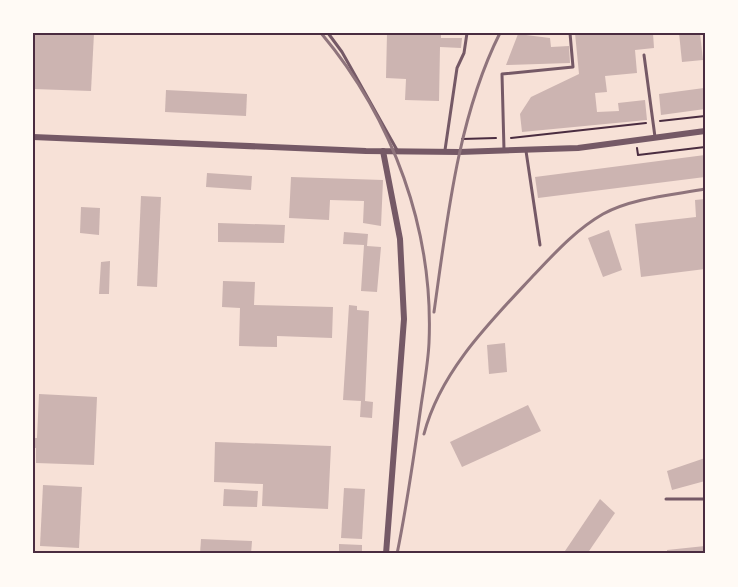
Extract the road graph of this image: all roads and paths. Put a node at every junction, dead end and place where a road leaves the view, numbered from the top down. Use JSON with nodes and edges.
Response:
{"nodes":[{"id":1,"x":328,"y":33,"type":"edge"},
{"id":2,"x":467,"y":33,"type":"edge"},
{"id":3,"x":570,"y":33,"type":"edge"},
{"id":4,"x":644,"y":55,"type":"dead end"},
{"id":5,"x":705,"y":116,"type":"edge"},
{"id":6,"x":653,"y":122,"type":"junction"},
{"id":7,"x":705,"y":131,"type":"edge"},
{"id":8,"x":33,"y":137,"type":"edge"},
{"id":9,"x":655,"y":137,"type":"junction"},
{"id":10,"x":504,"y":138,"type":"junction"},
{"id":11,"x":462,"y":139,"type":"dead end"},
{"id":12,"x":705,"y":147,"type":"edge"},
{"id":13,"x":504,"y":150,"type":"junction"},
{"id":14,"x":526,"y":150,"type":"junction"},
{"id":15,"x":383,"y":151,"type":"junction"},
{"id":16,"x":398,"y":152,"type":"junction"},
{"id":17,"x":444,"y":152,"type":"junction"},
{"id":18,"x":638,"y":155,"type":"dead end"},
{"id":19,"x":540,"y":245,"type":"dead end"},
{"id":20,"x":666,"y":499,"type":"dead end"},
{"id":21,"x":705,"y":499,"type":"edge"},
{"id":22,"x":386,"y":554,"type":"edge"}],
"edges":[{"from":1,"to":16,"type":"lane"},
{"from":2,"to":17,"type":"lane"},
{"from":3,"to":10,"type":"lane"},
{"from":4,"to":6,"type":"lane"},
{"from":5,"to":6,"type":"path"},
{"from":6,"to":9,"type":"lane"},
{"from":6,"to":10,"type":"path"},
{"from":7,"to":9,"type":"street"},
{"from":8,"to":15,"type":"street"},
{"from":9,"to":14,"type":"street"},
{"from":10,"to":11,"type":"path"},
{"from":10,"to":13,"type":"lane"},
{"from":12,"to":18,"type":"path"},
{"from":13,"to":14,"type":"street"},
{"from":13,"to":17,"type":"street"},
{"from":14,"to":19,"type":"lane"},
{"from":15,"to":16,"type":"street"},
{"from":15,"to":22,"type":"street"},
{"from":16,"to":17,"type":"street"},
{"from":20,"to":21,"type":"lane"}]}
